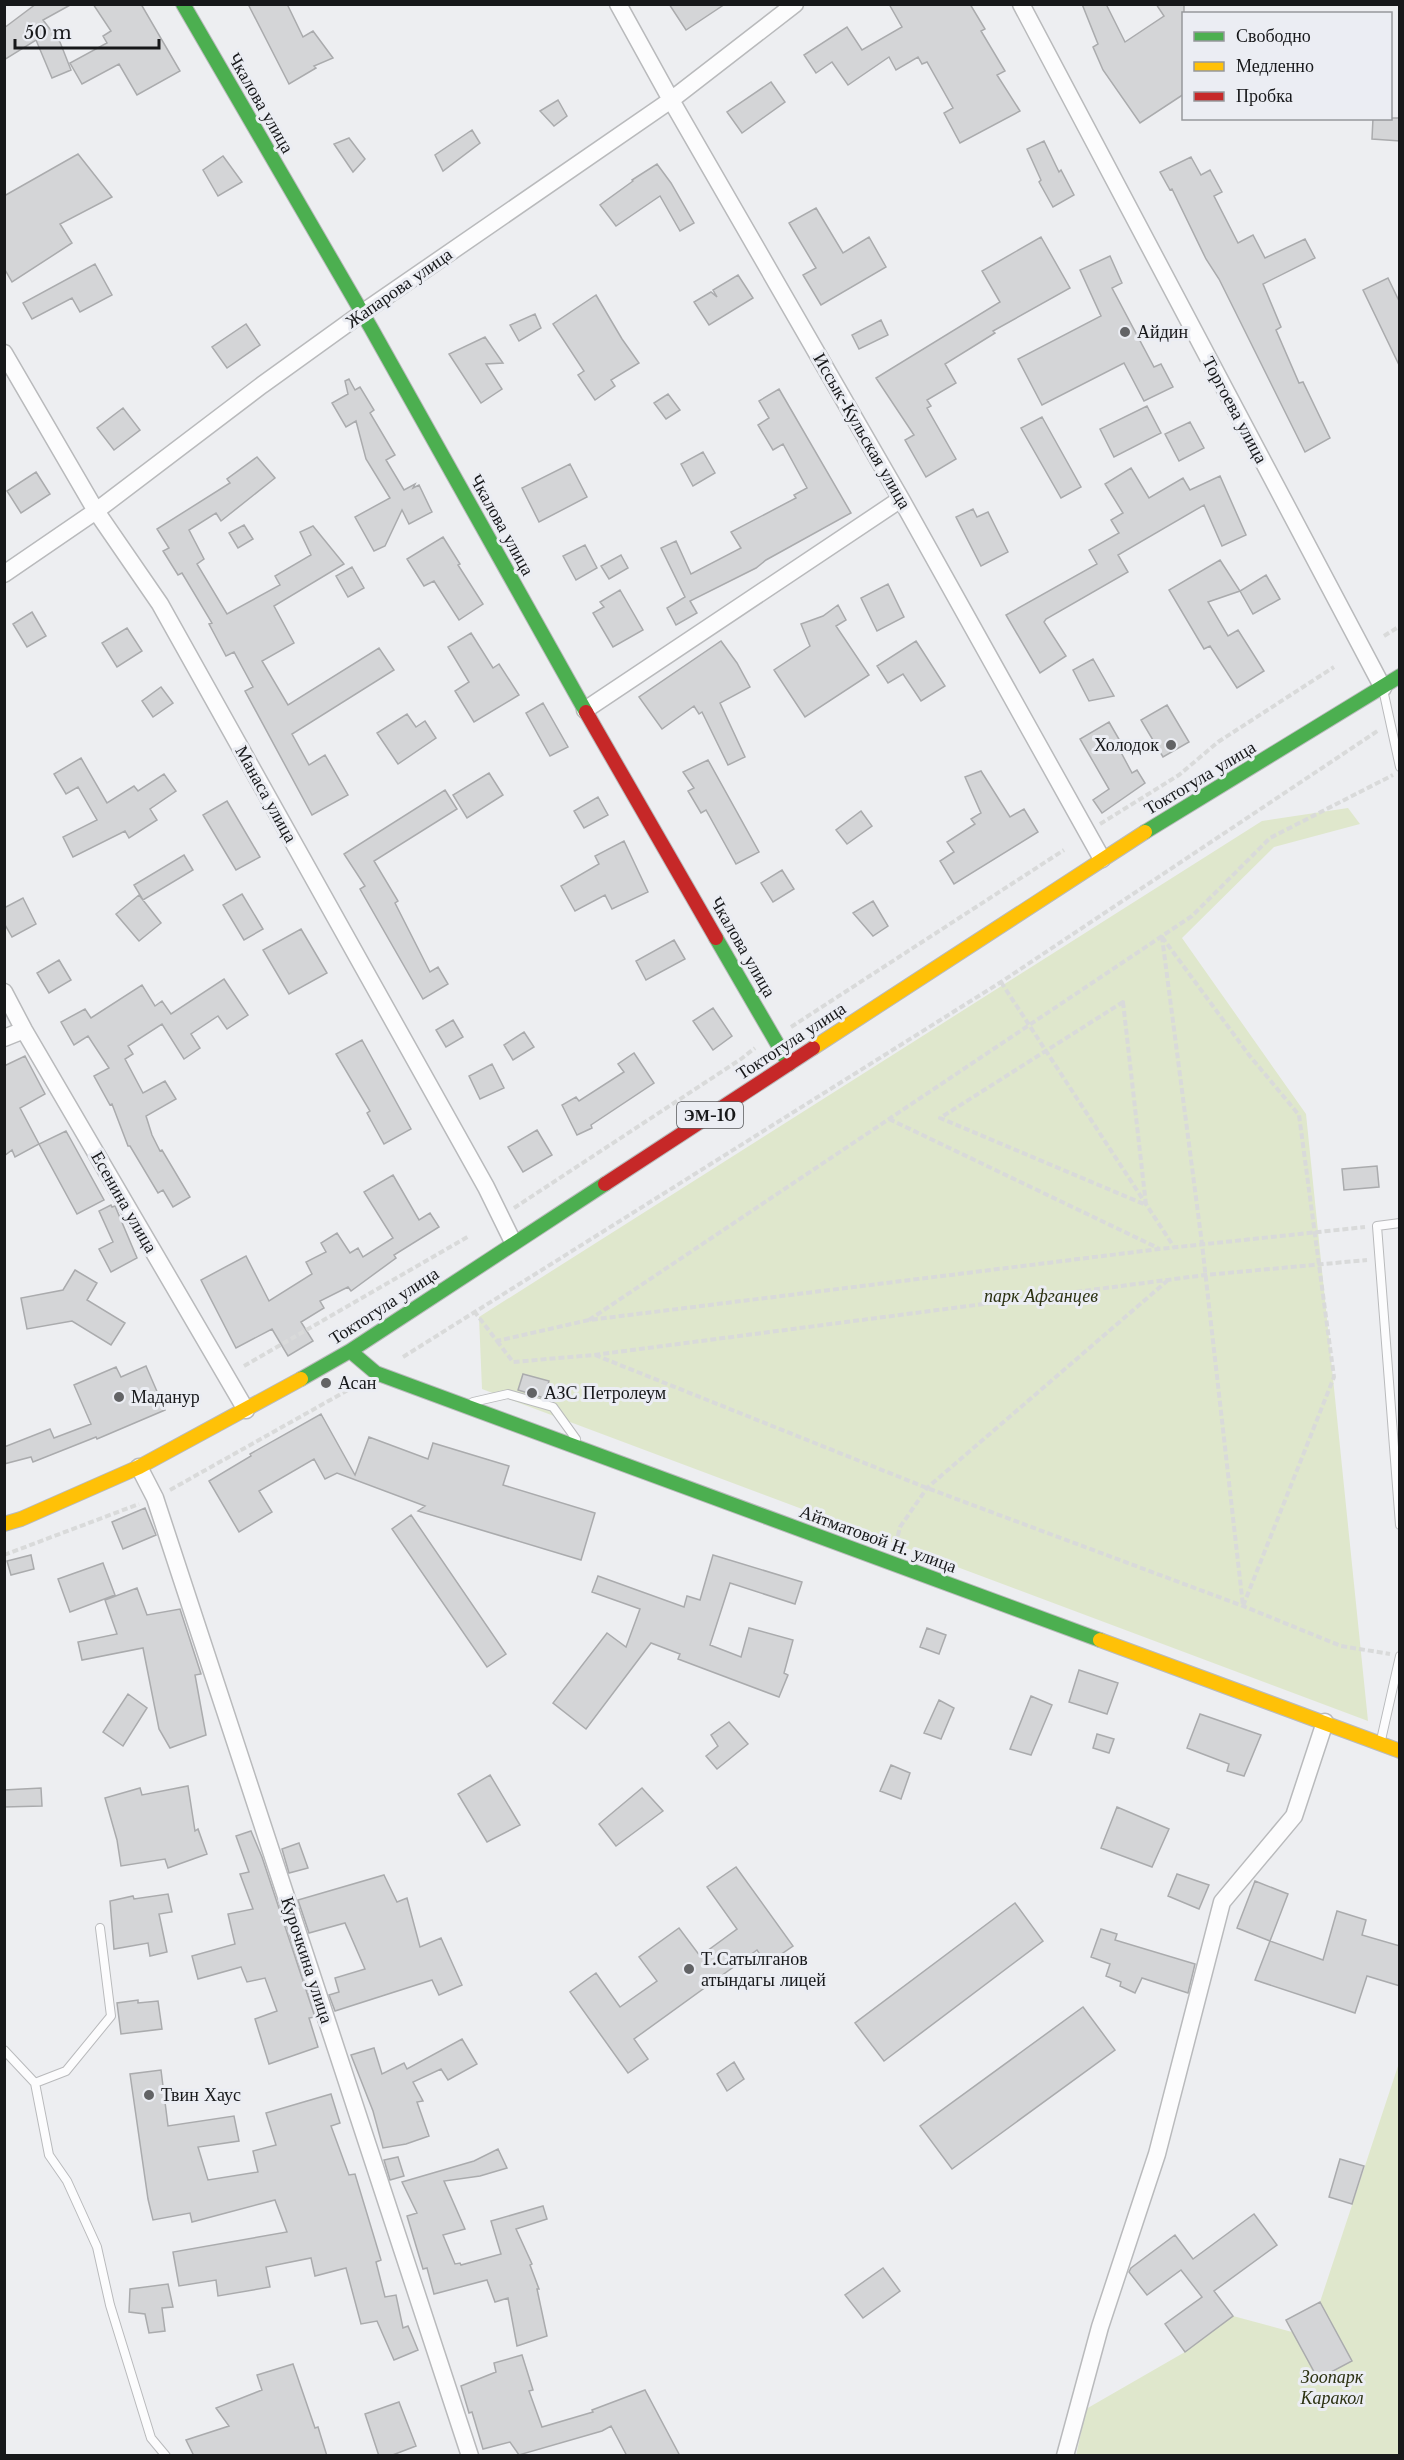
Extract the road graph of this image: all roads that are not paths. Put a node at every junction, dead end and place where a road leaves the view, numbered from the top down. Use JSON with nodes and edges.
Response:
{"nodes":[{"id":1,"x":183,"y":4,"type":"edge"},
{"id":2,"x":618,"y":4,"type":"edge"},
{"id":3,"x":795,"y":4,"type":"edge"},
{"id":4,"x":1021,"y":4,"type":"edge"},
{"id":5,"x":671,"y":100,"type":"junction"},
{"id":6,"x":362,"y":313,"type":"junction"},
{"id":7,"x":4,"y":353,"type":"edge"},
{"id":8,"x":902,"y":500,"type":"junction"},
{"id":9,"x":96,"y":511,"type":"junction"},
{"id":10,"x":4,"y":574,"type":"edge"},
{"id":11,"x":1400,"y":676,"type":"edge"},
{"id":12,"x":1383,"y":688,"type":"junction"},
{"id":13,"x":585,"y":710,"type":"junction"},
{"id":14,"x":1396,"y":734,"type":"edge"},
{"id":15,"x":1400,"y":767,"type":"edge"},
{"id":16,"x":1102,"y":859,"type":"junction"},
{"id":17,"x":4,"y":992,"type":"edge"},
{"id":18,"x":24,"y":1030,"type":"junction"},
{"id":19,"x":4,"y":1038,"type":"edge"},
{"id":20,"x":789,"y":1064,"type":"junction"},
{"id":21,"x":1400,"y":1223,"type":"edge"},
{"id":22,"x":513,"y":1242,"type":"junction"},
{"id":23,"x":350,"y":1351,"type":"junction"},
{"id":24,"x":463,"y":1405,"type":"junction"},
{"id":25,"x":246,"y":1410,"type":"junction"},
{"id":26,"x":583,"y":1449,"type":"junction"},
{"id":27,"x":139,"y":1467,"type":"junction"},
{"id":28,"x":4,"y":1524,"type":"edge"},
{"id":29,"x":1400,"y":1525,"type":"edge"},
{"id":30,"x":1400,"y":1656,"type":"edge"},
{"id":31,"x":1325,"y":1722,"type":"junction"},
{"id":32,"x":1380,"y":1743,"type":"junction"},
{"id":33,"x":1400,"y":1751,"type":"edge"},
{"id":34,"x":100,"y":1928,"type":"dead end"},
{"id":35,"x":4,"y":2050,"type":"edge"},
{"id":36,"x":35,"y":2083,"type":"junction"},
{"id":37,"x":166,"y":2456,"type":"edge"},
{"id":38,"x":470,"y":2456,"type":"edge"},
{"id":39,"x":1065,"y":2456,"type":"edge"}],
"edges":[{"from":1,"to":6,"type":"main road","name":"Чкалова улица"},
{"from":2,"to":5,"type":"street","name":"Иссык-Кульская улица"},
{"from":3,"to":5,"type":"street","name":"Жапарова улица"},
{"from":4,"to":12,"type":"street","name":"Торгоева улица"},
{"from":5,"to":6,"type":"street","name":"Жапарова улица"},
{"from":5,"to":8,"type":"street","name":"Иссык-Кульская улица"},
{"from":6,"to":9,"type":"street","name":"Жапарова улица"},
{"from":6,"to":13,"type":"main road","name":"Чкалова улица"},
{"from":7,"to":9,"type":"street","name":"Манаса улица"},
{"from":8,"to":13,"type":"street"},
{"from":8,"to":16,"type":"street","name":"Иссык-Кульская улица"},
{"from":9,"to":10,"type":"street","name":"Жапарова улица"},
{"from":9,"to":22,"type":"street","name":"Манаса улица"},
{"from":11,"to":12,"type":"main road","name":"Токтогула улица","number":"ЭМ-10"},
{"from":12,"to":14,"type":"lane"},
{"from":12,"to":16,"type":"main road","name":"Токтогула улица","number":"ЭМ-10"},
{"from":13,"to":20,"type":"main road","name":"Чкалова улица"},
{"from":14,"to":15,"type":"lane"},
{"from":16,"to":20,"type":"main road","name":"Токтогула улица","number":"ЭМ-10"},
{"from":17,"to":18,"type":"street","name":"Есенина улица"},
{"from":18,"to":19,"type":"street"},
{"from":18,"to":25,"type":"street","name":"Есенина улица"},
{"from":20,"to":22,"type":"main road","name":"Токтогула улица","number":"ЭМ-10"},
{"from":21,"to":29,"type":"lane"},
{"from":22,"to":23,"type":"main road","name":"Токтогула улица","number":"ЭМ-10"},
{"from":23,"to":24,"type":"main road","name":"Айтматовой Н. улица"},
{"from":23,"to":25,"type":"main road","name":"Токтогула улица","number":"ЭМ-10"},
{"from":24,"to":26,"type":"main road","name":"Айтматовой Н. улица"},
{"from":24,"to":26,"type":"lane"},
{"from":25,"to":27,"type":"main road","name":"Токтогула улица","number":"ЭМ-10"},
{"from":26,"to":31,"type":"main road","name":"Айтматовой Н. улица"},
{"from":27,"to":28,"type":"main road","name":"Токтогула улица","number":"ЭМ-10"},
{"from":27,"to":38,"type":"street","name":"Курочкина улица"},
{"from":30,"to":32,"type":"lane"},
{"from":31,"to":32,"type":"main road","name":"Айтматовой Н. улица"},
{"from":31,"to":39,"type":"street"},
{"from":32,"to":33,"type":"main road","name":"Айтматовой Н. улица"},
{"from":34,"to":36,"type":"lane"},
{"from":35,"to":36,"type":"lane"},
{"from":36,"to":37,"type":"lane"}]}
